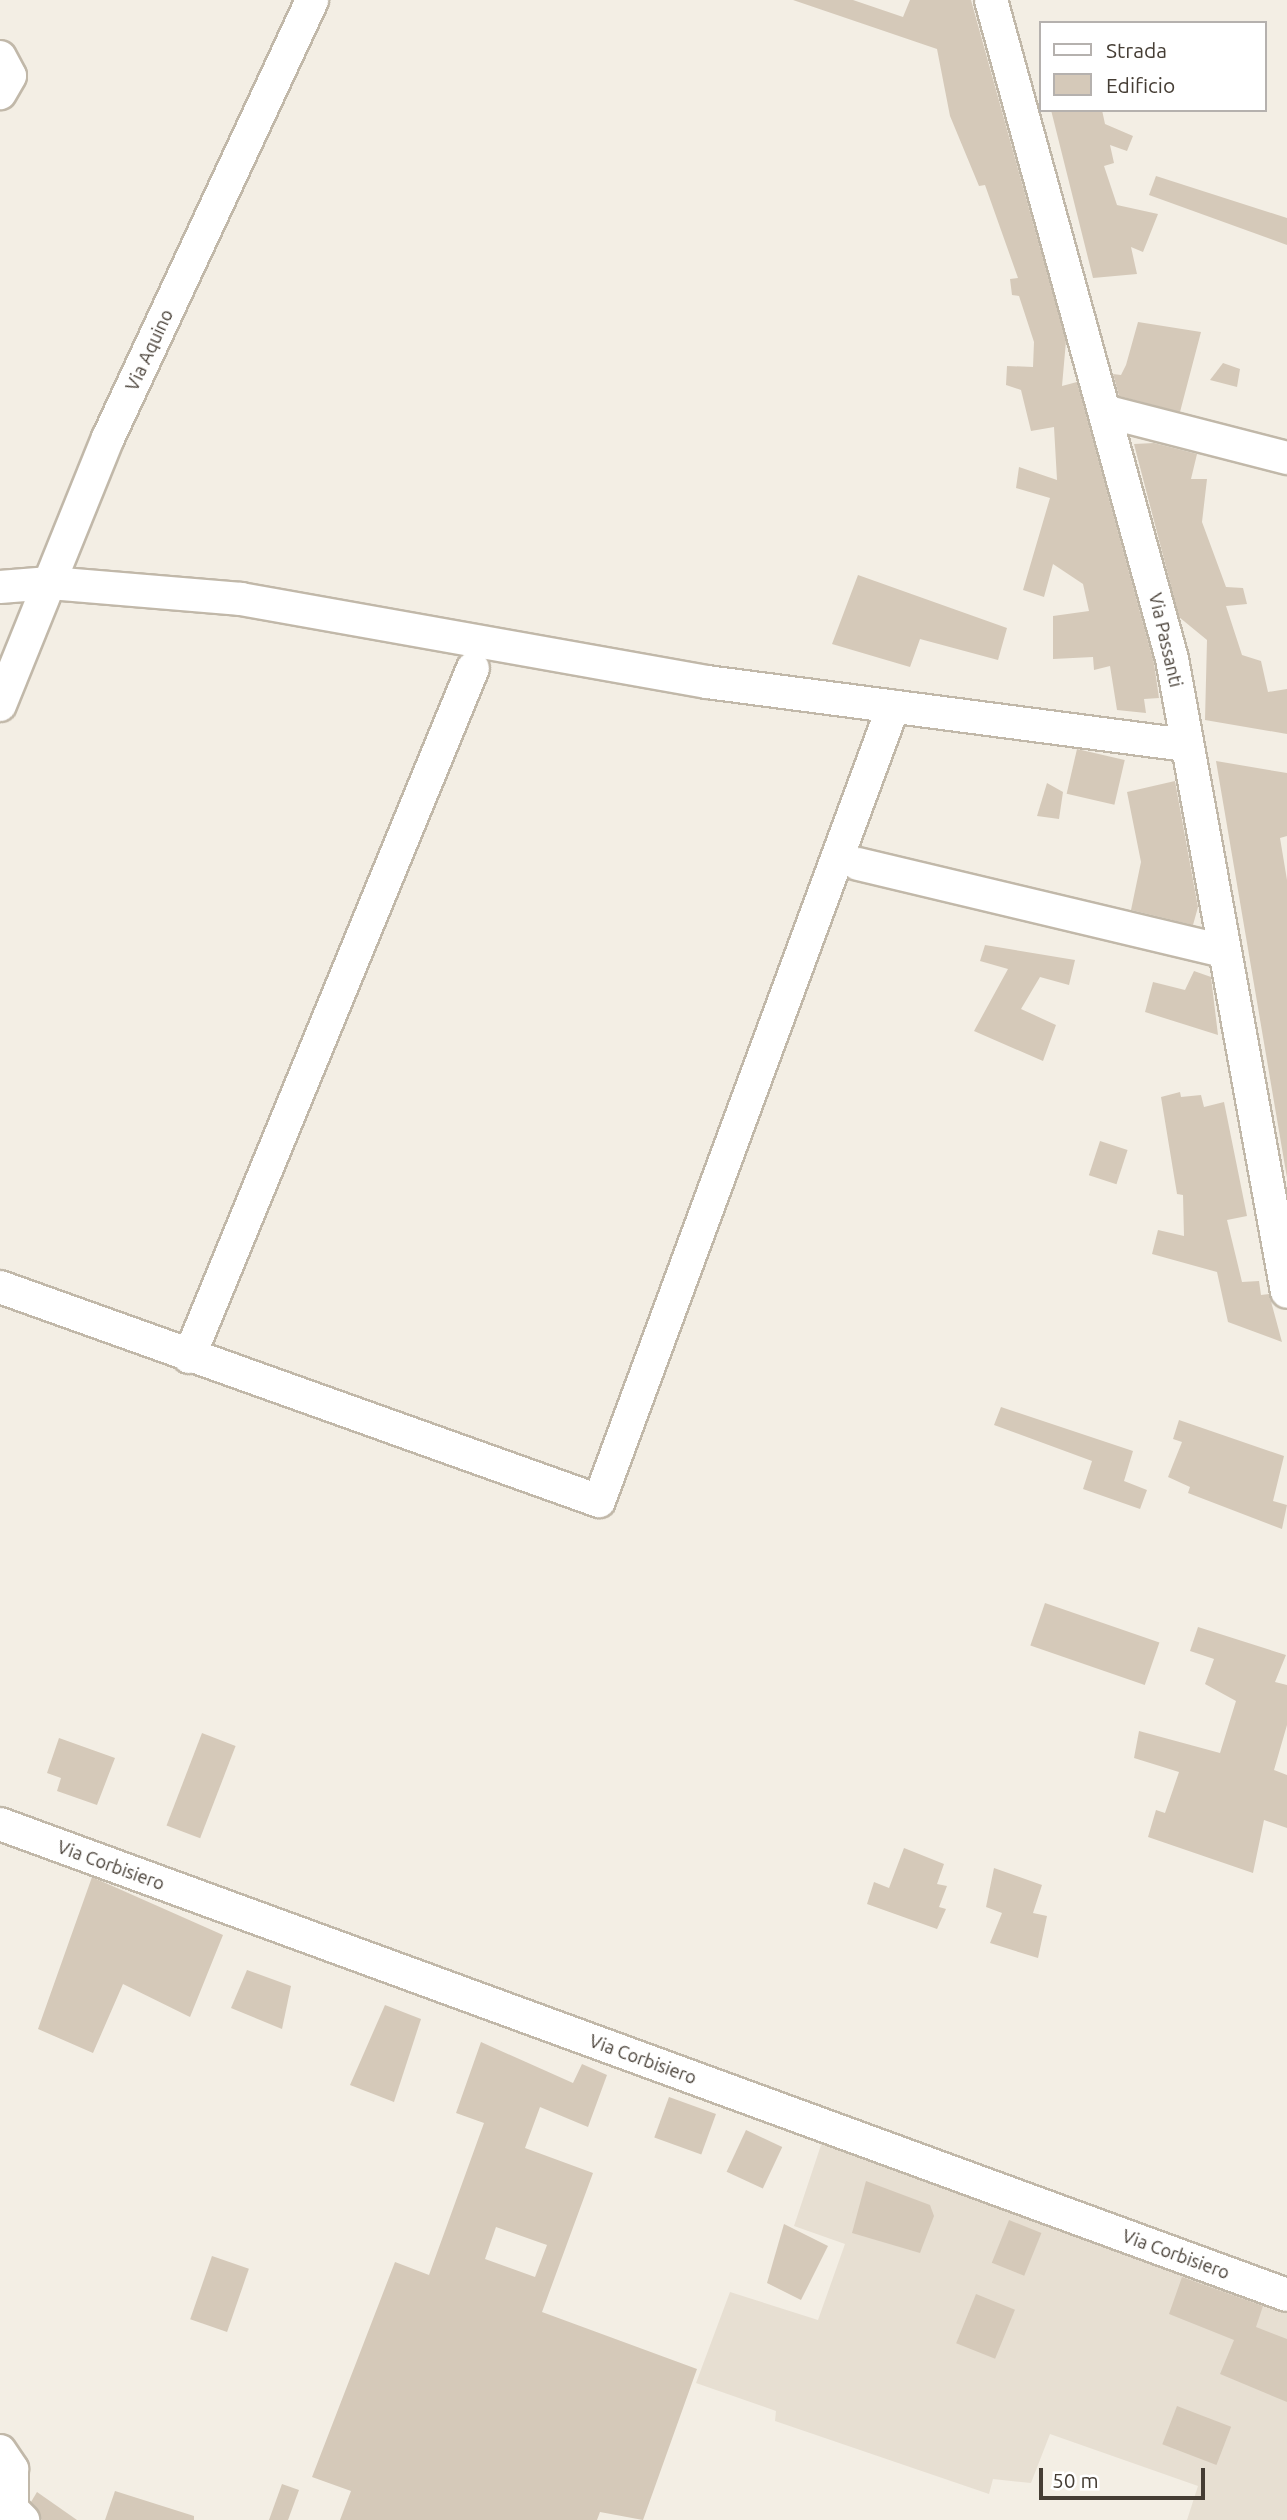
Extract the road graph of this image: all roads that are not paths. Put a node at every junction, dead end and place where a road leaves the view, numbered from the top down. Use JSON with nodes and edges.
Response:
{"nodes":[{"id":1,"x":312,"y":0,"type":"edge"},
{"id":2,"x":991,"y":0,"type":"edge"},
{"id":3,"x":0,"y":57,"type":"edge"},
{"id":4,"x":0,"y":93,"type":"edge"},
{"id":5,"x":1108,"y":412,"type":"junction"},
{"id":6,"x":1287,"y":458,"type":"edge"},
{"id":7,"x":50,"y":583,"type":"junction"},
{"id":8,"x":0,"y":587,"type":"edge"},
{"id":9,"x":473,"y":668,"type":"dead end"},
{"id":10,"x":0,"y":705,"type":"edge"},
{"id":11,"x":893,"y":707,"type":"junction"},
{"id":12,"x":1186,"y":745,"type":"junction"},
{"id":13,"x":858,"y":864,"type":"dead end"},
{"id":14,"x":1220,"y":950,"type":"junction"},
{"id":15,"x":0,"y":1287,"type":"edge"},
{"id":16,"x":1287,"y":1292,"type":"edge"},
{"id":17,"x":189,"y":1357,"type":"junction"},
{"id":18,"x":0,"y":1824,"type":"edge"},
{"id":19,"x":1287,"y":2295,"type":"edge"},
{"id":20,"x":0,"y":2451,"type":"edge"},
{"id":21,"x":23,"y":2520,"type":"edge"}],
"edges":[{"from":1,"to":7,"type":"street","name":"Via Aquino"},
{"from":2,"to":5,"type":"street","name":"Via Passanti"},
{"from":3,"to":4,"type":"street"},
{"from":5,"to":6,"type":"street"},
{"from":5,"to":12,"type":"street","name":"Via Passanti"},
{"from":7,"to":8,"type":"street"},
{"from":7,"to":10,"type":"street","name":"Via Aquino"},
{"from":7,"to":11,"type":"street"},
{"from":9,"to":17,"type":"street"},
{"from":11,"to":12,"type":"street"},
{"from":11,"to":17,"type":"street"},
{"from":12,"to":14,"type":"street","name":"Via Passanti"},
{"from":13,"to":14,"type":"street"},
{"from":14,"to":16,"type":"street","name":"Via Passanti"},
{"from":15,"to":17,"type":"street"},
{"from":18,"to":19,"type":"street","name":"Via Corbisiero"},
{"from":20,"to":21,"type":"street"}]}
